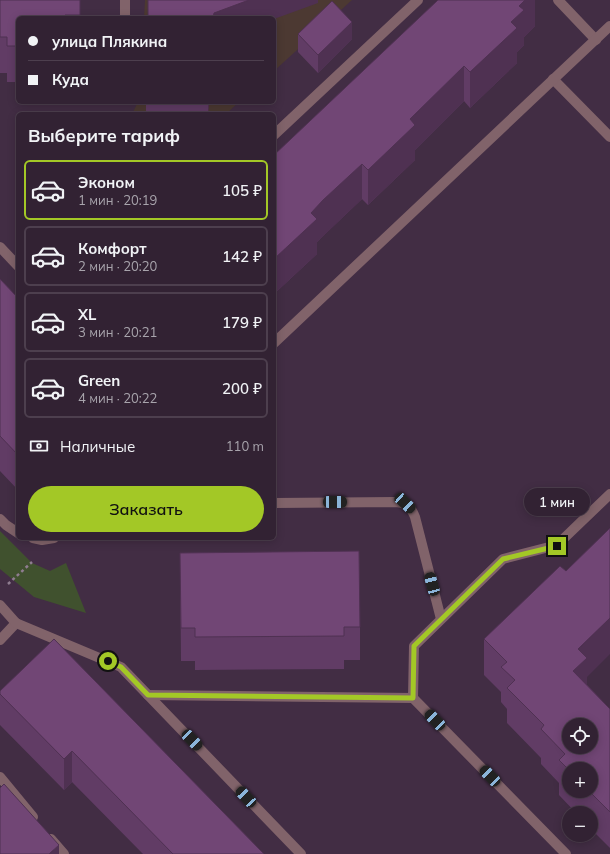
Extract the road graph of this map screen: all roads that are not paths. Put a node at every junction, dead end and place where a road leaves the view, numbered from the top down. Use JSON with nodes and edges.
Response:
{"nodes":[{"id":1,"x":125,"y":0,"type":"edge"},
{"id":2,"x":418,"y":0,"type":"edge"},
{"id":3,"x":558,"y":0,"type":"edge"},
{"id":4,"x":125,"y":16,"type":"edge"},
{"id":5,"x":610,"y":26,"type":"edge"},
{"id":6,"x":596,"y":40,"type":"junction"},
{"id":7,"x":553,"y":79,"type":"junction"},
{"id":8,"x":276,"y":133,"type":"edge"},
{"id":9,"x":610,"y":137,"type":"edge"},
{"id":10,"x":0,"y":248,"type":"edge"},
{"id":11,"x":16,"y":264,"type":"edge"},
{"id":12,"x":276,"y":341,"type":"edge"},
{"id":13,"x":610,"y":494,"type":"edge"},
{"id":14,"x":276,"y":503,"type":"edge"},
{"id":15,"x":0,"y":519,"type":"edge"},
{"id":16,"x":16,"y":531,"type":"edge"},
{"id":17,"x":0,"y":605,"type":"edge"},
{"id":18,"x":441,"y":619,"type":"junction"},
{"id":19,"x":16,"y":622,"type":"junction"},
{"id":20,"x":0,"y":640,"type":"edge"},
{"id":21,"x":148,"y":695,"type":"junction"},
{"id":22,"x":413,"y":698,"type":"junction"},
{"id":23,"x":0,"y":777,"type":"edge"},
{"id":24,"x":64,"y":854,"type":"edge"},
{"id":25,"x":301,"y":854,"type":"edge"},
{"id":26,"x":566,"y":854,"type":"edge"}],
"edges":[{"from":1,"to":4,"type":"street"},
{"from":2,"to":8,"type":"street"},
{"from":3,"to":6,"type":"street"},
{"from":5,"to":6,"type":"street"},
{"from":6,"to":7,"type":"street"},
{"from":7,"to":9,"type":"street"},
{"from":7,"to":12,"type":"street"},
{"from":10,"to":11,"type":"street"},
{"from":13,"to":18,"type":"street"},
{"from":14,"to":18,"type":"street"},
{"from":15,"to":16,"type":"street"},
{"from":17,"to":19,"type":"street"},
{"from":18,"to":22,"type":"street"},
{"from":19,"to":20,"type":"street"},
{"from":19,"to":21,"type":"street"},
{"from":21,"to":22,"type":"street"},
{"from":21,"to":25,"type":"street"},
{"from":22,"to":26,"type":"street"},
{"from":23,"to":24,"type":"street"}]}
